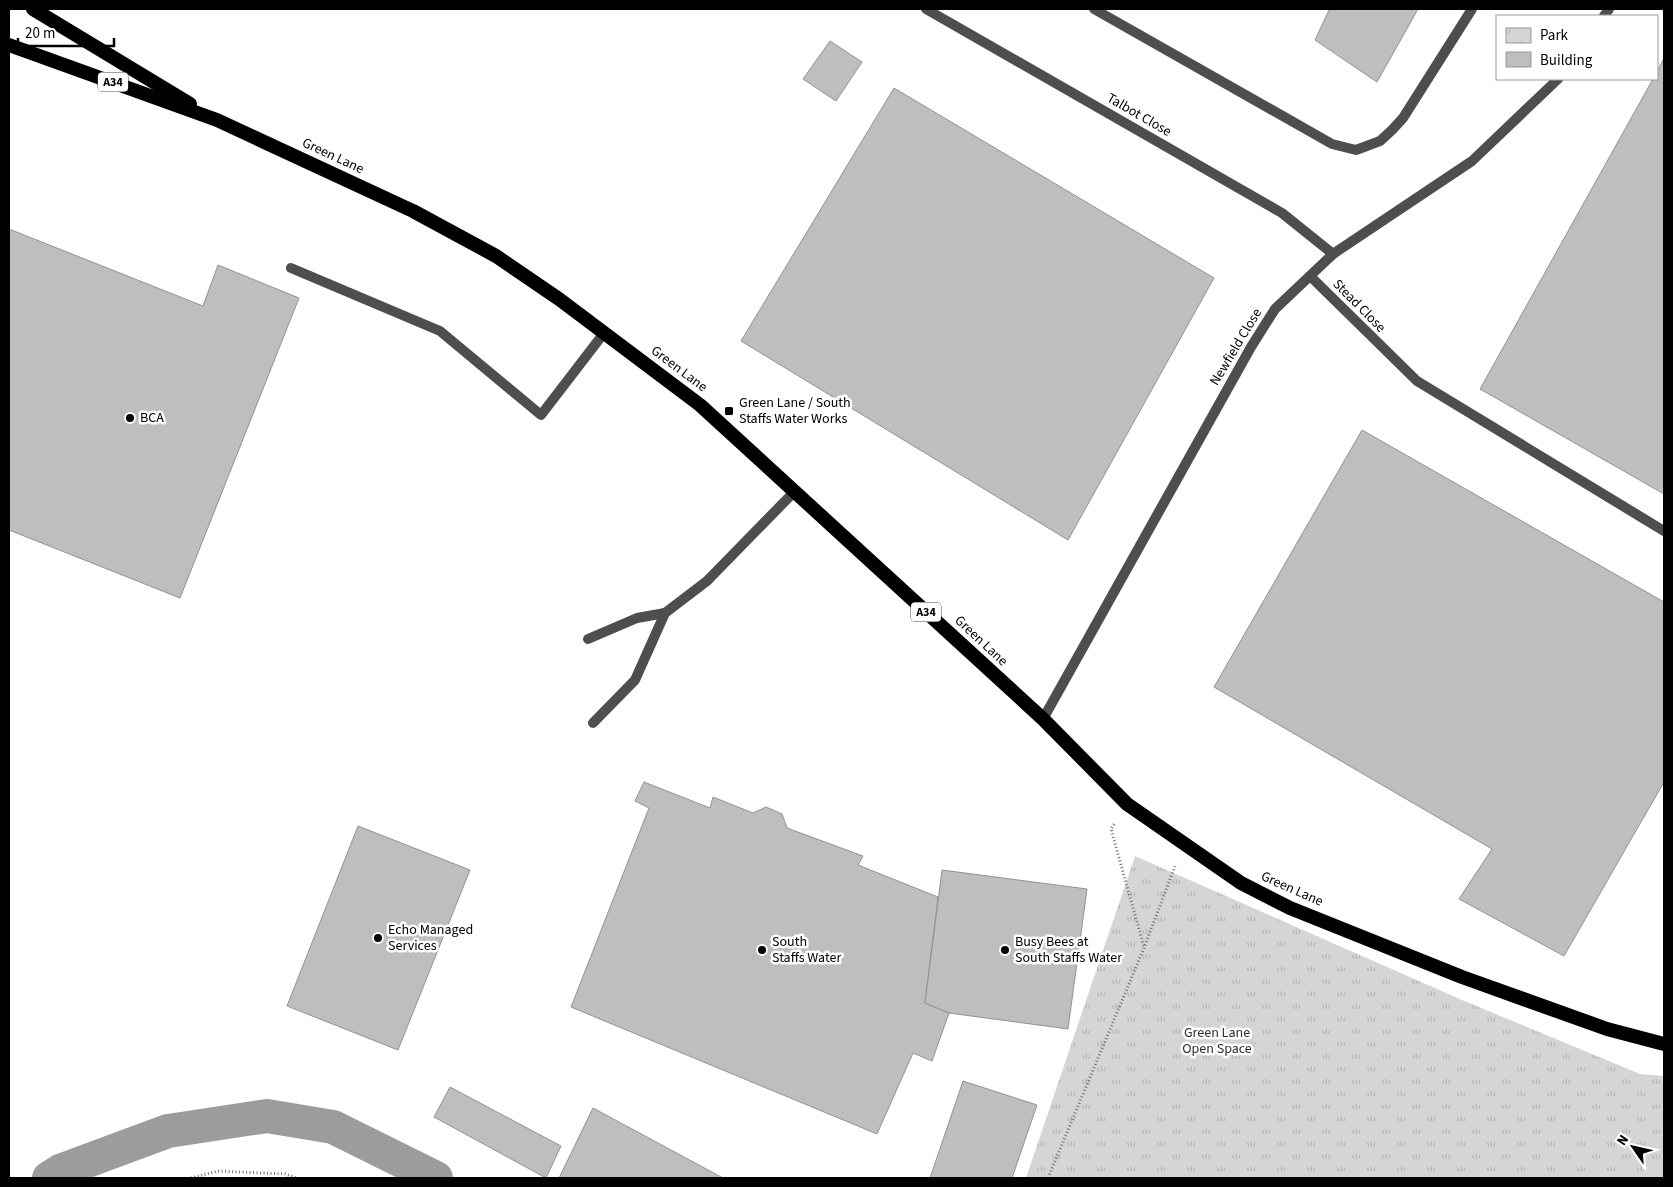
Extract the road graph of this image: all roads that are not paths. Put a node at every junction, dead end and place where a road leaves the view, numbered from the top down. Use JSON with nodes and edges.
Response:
{"nodes":[{"id":1,"x":32,"y":9,"type":"edge"},
{"id":2,"x":926,"y":9,"type":"edge"},
{"id":3,"x":1094,"y":9,"type":"edge"},
{"id":4,"x":1472,"y":9,"type":"edge"},
{"id":5,"x":9,"y":45,"type":"edge"},
{"id":6,"x":1557,"y":80,"type":"edge"},
{"id":7,"x":217,"y":120,"type":"junction"},
{"id":8,"x":1333,"y":254,"type":"junction"},
{"id":9,"x":292,"y":268,"type":"dead end"},
{"id":10,"x":1310,"y":276,"type":"junction"},
{"id":11,"x":604,"y":333,"type":"junction"},
{"id":12,"x":794,"y":492,"type":"junction"},
{"id":13,"x":1664,"y":531,"type":"edge"},
{"id":14,"x":665,"y":613,"type":"junction"},
{"id":15,"x":588,"y":639,"type":"dead end"},
{"id":16,"x":1043,"y":719,"type":"junction"},
{"id":17,"x":593,"y":723,"type":"dead end"},
{"id":18,"x":1664,"y":1044,"type":"edge"}],
"edges":[{"from":1,"to":7,"type":"highway","name":"Green Lane","number":"A34"},
{"from":2,"to":8,"type":"lane","name":"Talbot Close"},
{"from":3,"to":4,"type":"lane"},
{"from":5,"to":7,"type":"highway","name":"Green Lane","number":"A34"},
{"from":6,"to":8,"type":"lane","name":"Newfield Close"},
{"from":7,"to":11,"type":"highway","name":"Green Lane","number":"A34"},
{"from":8,"to":10,"type":"lane","name":"Newfield Close"},
{"from":9,"to":11,"type":"lane"},
{"from":10,"to":13,"type":"lane","name":"Stead Close"},
{"from":10,"to":16,"type":"lane","name":"Newfield Close"},
{"from":11,"to":12,"type":"highway","name":"Green Lane","number":"A34"},
{"from":12,"to":14,"type":"lane"},
{"from":12,"to":16,"type":"highway","name":"Green Lane","number":"A34"},
{"from":14,"to":15,"type":"lane"},
{"from":14,"to":17,"type":"lane"},
{"from":16,"to":18,"type":"highway","name":"Green Lane","number":"A34"}]}
